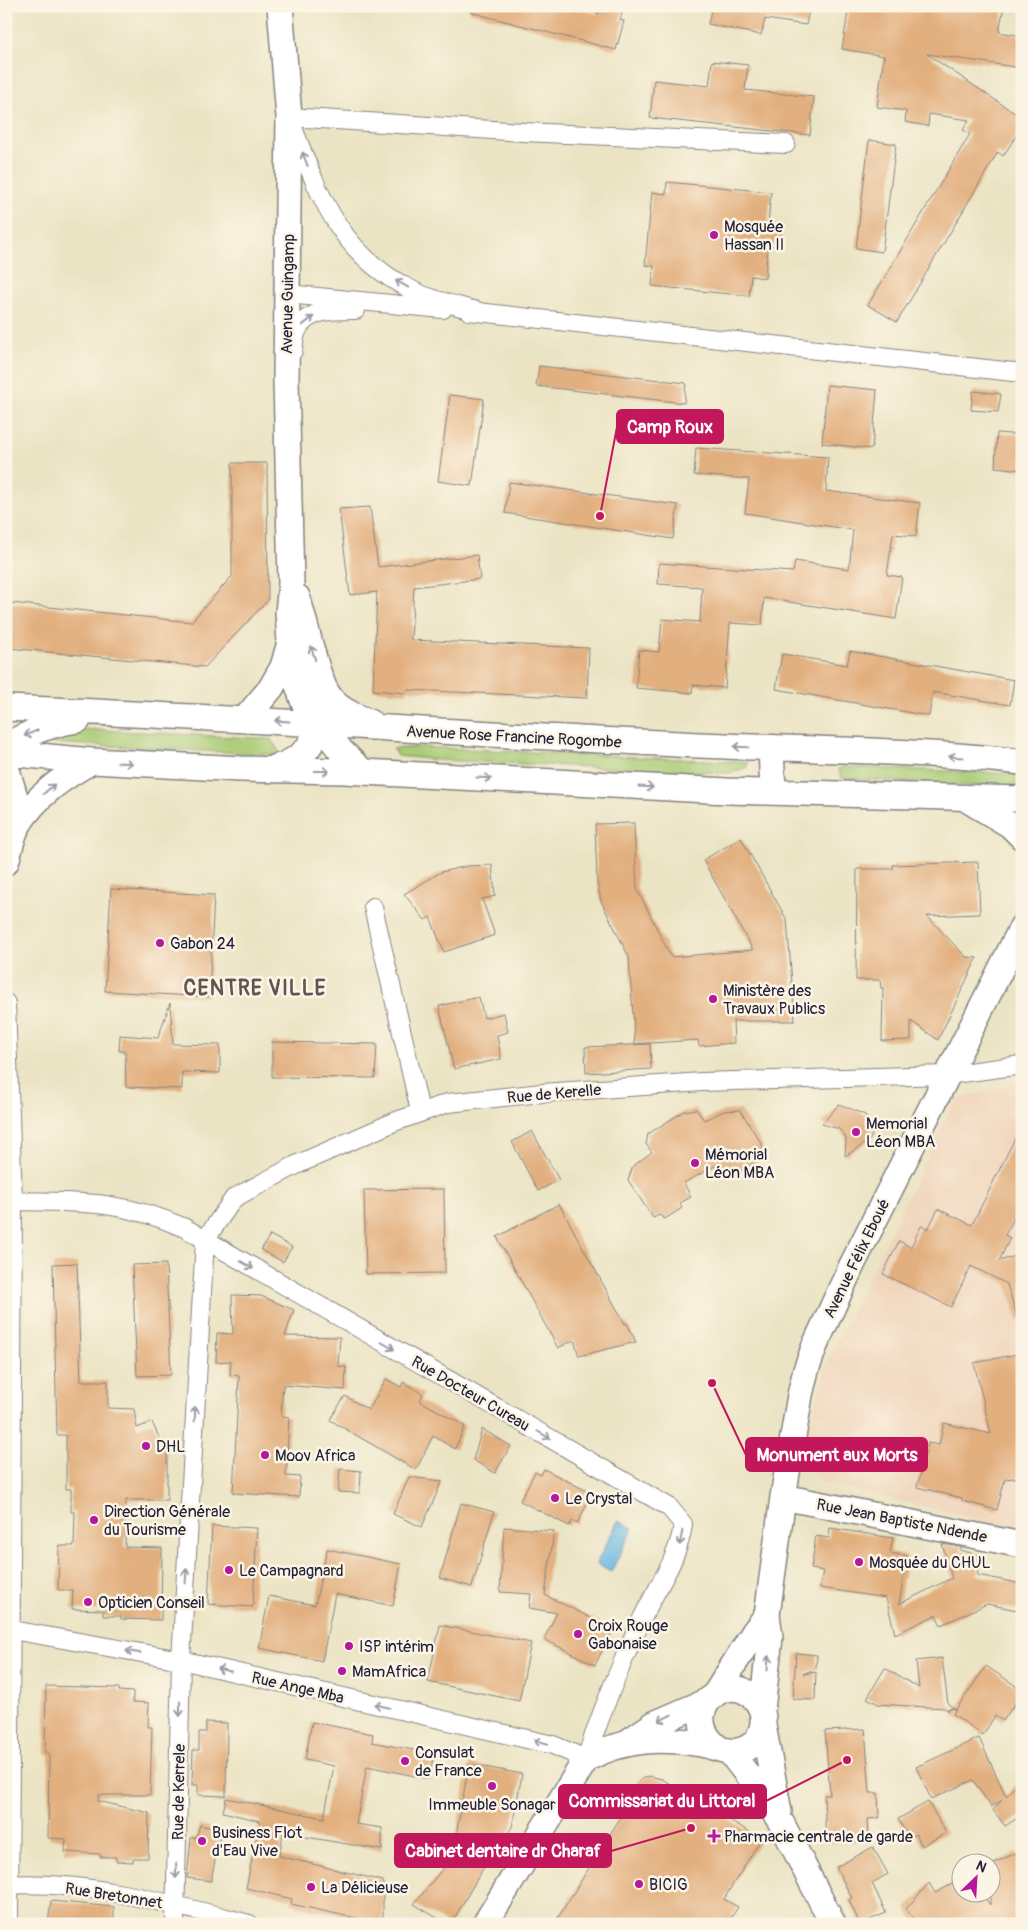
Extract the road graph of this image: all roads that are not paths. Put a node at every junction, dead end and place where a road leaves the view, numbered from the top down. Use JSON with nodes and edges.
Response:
{"nodes":[{"id":1,"x":280,"y":6,"type":"edge"},
{"id":2,"x":289,"y":117,"type":"junction"},
{"id":3,"x":786,"y":144,"type":"dead end"},
{"id":4,"x":287,"y":294,"type":"junction"},
{"id":5,"x":480,"y":312,"type":"junction"},
{"id":6,"x":1022,"y":373,"type":"edge"},
{"id":7,"x":286,"y":380,"type":"junction"},
{"id":8,"x":291,"y":583,"type":"junction"},
{"id":9,"x":290,"y":642,"type":"junction"},
{"id":10,"x":330,"y":699,"type":"junction"},
{"id":11,"x":6,"y":708,"type":"edge"},
{"id":12,"x":199,"y":717,"type":"junction"},
{"id":13,"x":245,"y":719,"type":"junction"},
{"id":14,"x":320,"y":724,"type":"junction"},
{"id":15,"x":385,"y":729,"type":"junction"},
{"id":16,"x":6,"y":746,"type":"edge"},
{"id":17,"x":772,"y":748,"type":"junction"},
{"id":18,"x":1022,"y":752,"type":"edge"},
{"id":19,"x":6,"y":753,"type":"edge"},
{"id":20,"x":998,"y":760,"type":"junction"},
{"id":21,"x":92,"y":761,"type":"junction"},
{"id":22,"x":1022,"y":762,"type":"edge"},
{"id":23,"x":6,"y":767,"type":"edge"},
{"id":24,"x":267,"y":770,"type":"junction"},
{"id":25,"x":363,"y":772,"type":"junction"},
{"id":26,"x":773,"y":792,"type":"junction"},
{"id":27,"x":964,"y":798,"type":"junction"},
{"id":28,"x":1022,"y":799,"type":"edge"},
{"id":29,"x":18,"y":826,"type":"junction"},
{"id":30,"x":1022,"y":836,"type":"edge"},
{"id":31,"x":6,"y":862,"type":"edge"},
{"id":32,"x":373,"y":907,"type":"dead end"},
{"id":33,"x":1022,"y":927,"type":"edge"},
{"id":34,"x":6,"y":1003,"type":"edge"},
{"id":35,"x":1022,"y":1065,"type":"edge"},
{"id":36,"x":946,"y":1076,"type":"junction"},
{"id":37,"x":420,"y":1111,"type":"junction"},
{"id":38,"x":10,"y":1201,"type":"edge"},
{"id":39,"x":205,"y":1240,"type":"junction"},
{"id":40,"x":783,"y":1497,"type":"junction"},
{"id":41,"x":1022,"y":1545,"type":"edge"},
{"id":42,"x":767,"y":1615,"type":"junction"},
{"id":43,"x":8,"y":1630,"type":"edge"},
{"id":44,"x":181,"y":1660,"type":"junction"},
{"id":45,"x":712,"y":1697,"type":"junction"},
{"id":46,"x":762,"y":1718,"type":"junction"},
{"id":47,"x":627,"y":1742,"type":"junction"},
{"id":48,"x":723,"y":1749,"type":"junction"},
{"id":49,"x":586,"y":1759,"type":"junction"},
{"id":50,"x":782,"y":1824,"type":"junction"},
{"id":51,"x":8,"y":1885,"type":"edge"},
{"id":52,"x":176,"y":1904,"type":"junction"},
{"id":53,"x":9,"y":1924,"type":"edge"},
{"id":54,"x":174,"y":1924,"type":"edge"},
{"id":55,"x":250,"y":1924,"type":"edge"},
{"id":56,"x":485,"y":1924,"type":"edge"},
{"id":57,"x":833,"y":1924,"type":"edge"}],
"edges":[{"from":1,"to":2,"type":"main road","name":"Avenue Guingamp"},
{"from":2,"to":3,"type":"street"},
{"from":2,"to":4,"type":"main road","name":"Avenue Guingamp"},
{"from":5,"to":2,"type":"street","one_way":true},
{"from":4,"to":5,"type":"street"},
{"from":4,"to":7,"type":"main road","name":"Avenue Guingamp"},
{"from":5,"to":6,"type":"street"},
{"from":7,"to":5,"type":"street","one_way":true},
{"from":7,"to":8,"type":"main road","name":"Avenue Guingamp"},
{"from":8,"to":9,"type":"main road"},
{"from":10,"to":8,"type":"main road","one_way":true},
{"from":9,"to":13,"type":"main road"},
{"from":9,"to":14,"type":"main road"},
{"from":10,"to":14,"type":"main road"},
{"from":10,"to":15,"type":"main road"},
{"from":11,"to":12,"type":"main road","name":"Avenue Rose Francine Rogombe"},
{"from":12,"to":13,"type":"main road","name":"Avenue Rose Francine Rogombe"},
{"from":12,"to":16,"type":"main road","one_way":true},
{"from":14,"to":13,"type":"main road","name":"Avenue Rose Francine Rogombe","one_way":true},
{"from":14,"to":15,"type":"main road","name":"Avenue Rose Francine Rogombe"},
{"from":14,"to":24,"type":"main road"},
{"from":14,"to":25,"type":"main road"},
{"from":17,"to":15,"type":"main road","name":"Avenue Rose Francine Rogombe","one_way":true},
{"from":20,"to":17,"type":"main road","name":"Avenue Rose Francine Rogombe","one_way":true},
{"from":17,"to":26,"type":"main road"},
{"from":18,"to":20,"type":"main road"},
{"from":19,"to":21,"type":"main road"},
{"from":20,"to":22,"type":"main road","name":"Avenue Rose Francine Rogombe"},
{"from":21,"to":24,"type":"main road","one_way":true},
{"from":29,"to":21,"type":"main road","one_way":true},
{"from":23,"to":29,"type":"main road"},
{"from":24,"to":25,"type":"main road","one_way":true},
{"from":25,"to":26,"type":"main road","one_way":true},
{"from":26,"to":27,"type":"main road"},
{"from":27,"to":28,"type":"main road"},
{"from":27,"to":30,"type":"main road"},
{"from":29,"to":31,"type":"main road"},
{"from":32,"to":37,"type":"street"},
{"from":33,"to":36,"type":"main road","name":"Avenue Félix Eboué"},
{"from":34,"to":38,"type":"street"},
{"from":35,"to":36,"type":"street"},
{"from":36,"to":37,"type":"street","name":"Rue de Kerelle"},
{"from":36,"to":40,"type":"main road","name":"Avenue Félix Eboué"},
{"from":37,"to":39,"type":"street","name":"Rue de Kerelle"},
{"from":38,"to":39,"type":"street","name":"Rue Docteur Cureau"},
{"from":38,"to":43,"type":"street"},
{"from":44,"to":39,"type":"street","name":"Rue de Kerrele","one_way":true},
{"from":39,"to":49,"type":"street","name":"Rue Docteur Cureau","one_way":true},
{"from":40,"to":41,"type":"main road","name":"Rue Jean Baptiste Ndende"},
{"from":40,"to":42,"type":"main road","name":"Avenue Félix Eboué"},
{"from":42,"to":45,"type":"main road"},
{"from":46,"to":42,"type":"main road","one_way":true},
{"from":44,"to":43,"type":"street","name":"Rue Ange Mba","one_way":true},
{"from":43,"to":51,"type":"street"},
{"from":49,"to":44,"type":"street","name":"Rue Ange Mba","one_way":true},
{"from":44,"to":52,"type":"street","name":"Rue de Kerrele","one_way":true},
{"from":45,"to":46,"type":"main road"},
{"from":45,"to":47,"type":"main road","one_way":true},
{"from":45,"to":48,"type":"main road"},
{"from":46,"to":48,"type":"main road"},
{"from":46,"to":50,"type":"main road"},
{"from":47,"to":48,"type":"main road"},
{"from":47,"to":49,"type":"main road"},
{"from":48,"to":50,"type":"main road"},
{"from":49,"to":56,"type":"main road"},
{"from":50,"to":57,"type":"main road"},
{"from":51,"to":52,"type":"street","name":"Rue Bretonnet"},
{"from":51,"to":53,"type":"street"},
{"from":52,"to":54,"type":"street","name":"Rue de Kerrele"},
{"from":52,"to":55,"type":"street","name":"Rue Bretonnet"}]}
